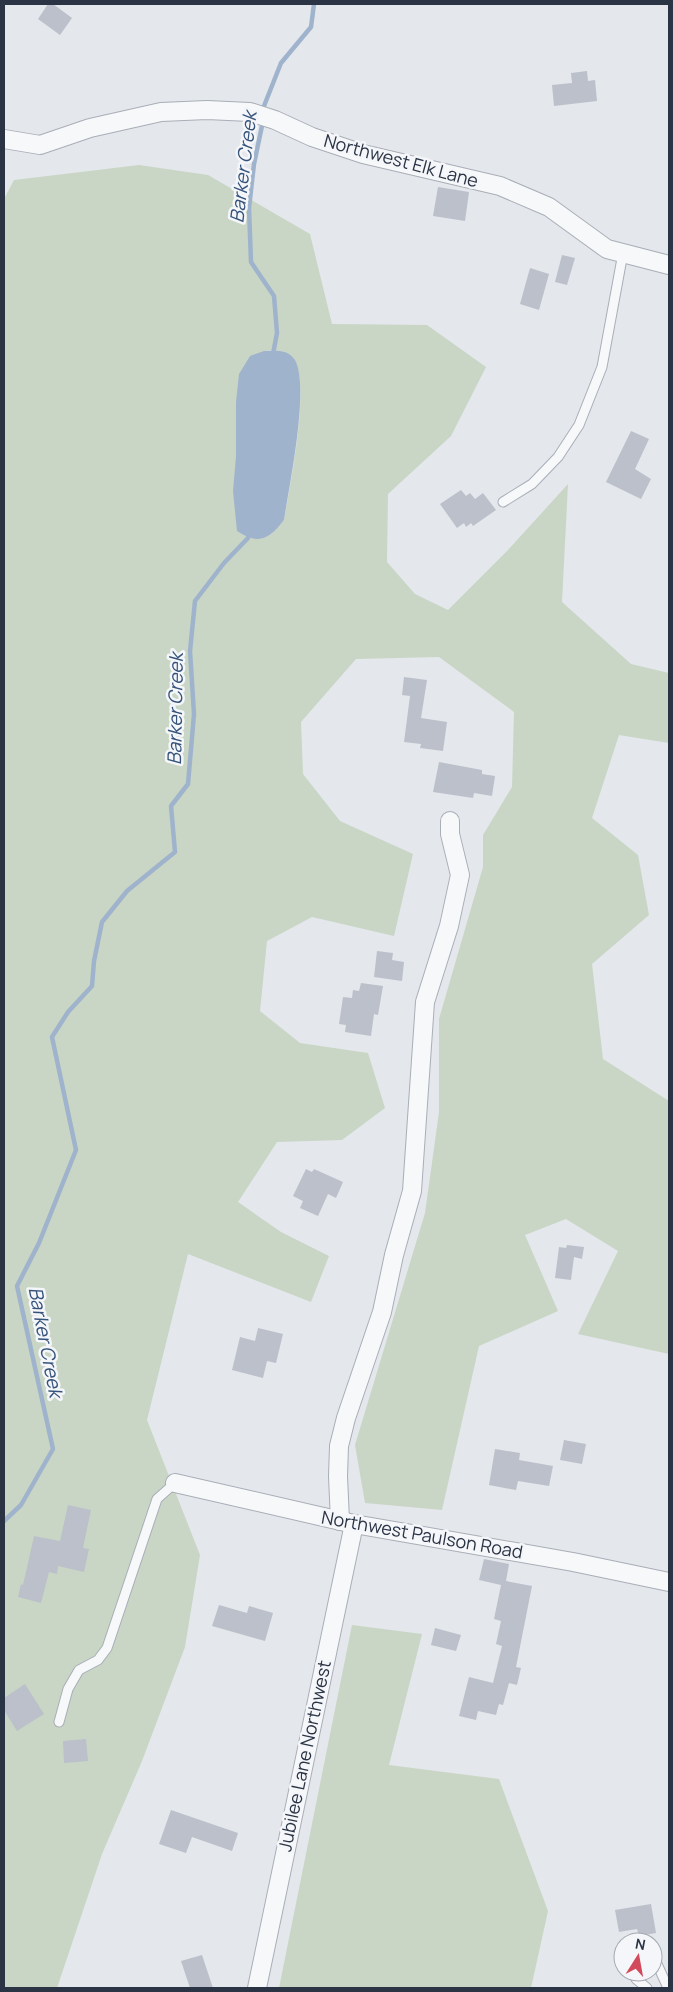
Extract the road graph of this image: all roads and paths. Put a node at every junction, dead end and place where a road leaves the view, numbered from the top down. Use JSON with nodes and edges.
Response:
{"nodes":[{"id":1,"x":4,"y":139,"type":"edge"},
{"id":2,"x":623,"y":254,"type":"junction"},
{"id":3,"x":669,"y":265,"type":"edge"},
{"id":4,"x":503,"y":502,"type":"dead end"},
{"id":5,"x":450,"y":821,"type":"dead end"},
{"id":6,"x":175,"y":1483,"type":"joint"},
{"id":7,"x":347,"y":1523,"type":"junction"},
{"id":8,"x":669,"y":1582,"type":"edge"},
{"id":9,"x":59,"y":1722,"type":"dead end"},
{"id":10,"x":256,"y":1988,"type":"edge"}],
"edges":[{"from":1,"to":2,"type":"street","name":"Northwest Elk Lane"},
{"from":2,"to":3,"type":"street","name":"Northwest Elk Lane"},
{"from":2,"to":4,"type":"lane"},
{"from":5,"to":7,"type":"street","name":"Jubilee Lane Northwest"},
{"from":6,"to":7,"type":"street","name":"Northwest Paulson Road"},
{"from":6,"to":9,"type":"lane"},
{"from":7,"to":8,"type":"street","name":"Northwest Paulson Road"},
{"from":7,"to":10,"type":"street","name":"Jubilee Lane Northwest"}]}
